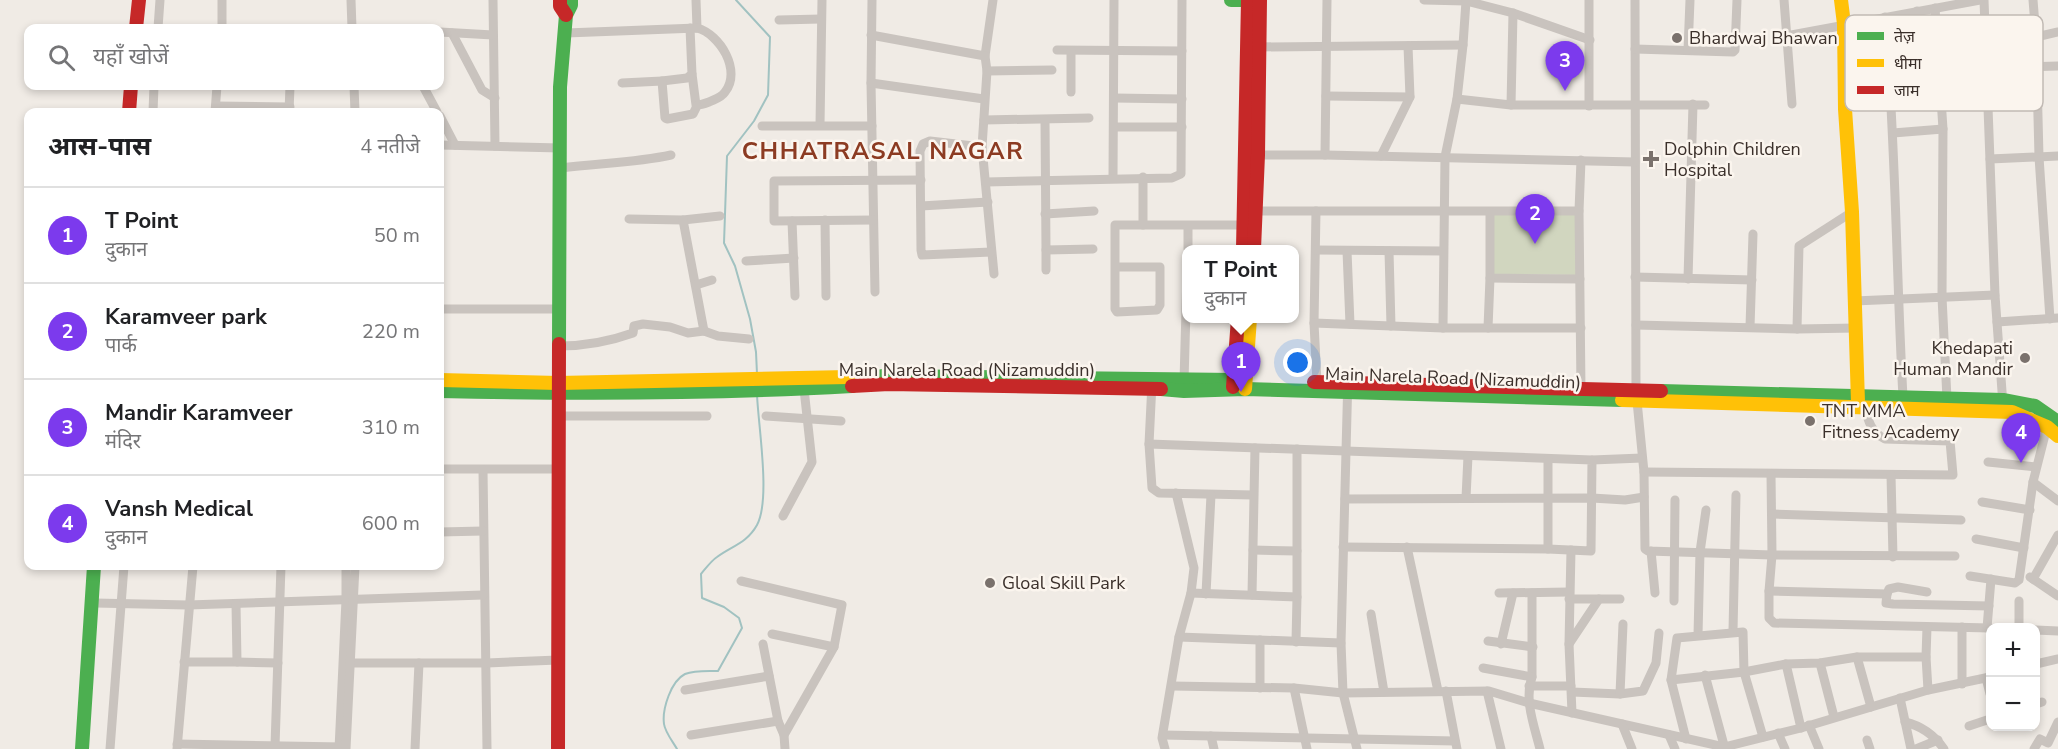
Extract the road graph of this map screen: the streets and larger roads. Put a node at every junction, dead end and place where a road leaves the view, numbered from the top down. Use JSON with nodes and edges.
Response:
{"nodes":[{"id":1,"x":132,"y":0,"type":"edge"},
{"id":2,"x":138,"y":0,"type":"edge"},
{"id":3,"x":160,"y":0,"type":"edge"},
{"id":4,"x":222,"y":0,"type":"edge"},
{"id":5,"x":351,"y":0,"type":"edge"},
{"id":6,"x":493,"y":0,"type":"edge"},
{"id":7,"x":560,"y":0,"type":"edge"},
{"id":8,"x":571,"y":0,"type":"edge"},
{"id":9,"x":696,"y":0,"type":"edge"},
{"id":10,"x":822,"y":0,"type":"edge"},
{"id":11,"x":872,"y":0,"type":"edge"},
{"id":12,"x":993,"y":0,"type":"edge"},
{"id":13,"x":1114,"y":0,"type":"edge"},
{"id":14,"x":1182,"y":0,"type":"edge"},
{"id":15,"x":1231,"y":0,"type":"edge"},
{"id":16,"x":1248,"y":0,"type":"edge"},
{"id":17,"x":1260,"y":0,"type":"edge"},
{"id":18,"x":1327,"y":0,"type":"edge"},
{"id":19,"x":1424,"y":0,"type":"edge"},
{"id":20,"x":1589,"y":0,"type":"edge"},
{"id":21,"x":1635,"y":0,"type":"edge"},
{"id":22,"x":1690,"y":0,"type":"edge"},
{"id":23,"x":1737,"y":0,"type":"edge"},
{"id":24,"x":1784,"y":0,"type":"edge"},
{"id":25,"x":1841,"y":0,"type":"edge"},
{"id":26,"x":1982,"y":0,"type":"edge"},
{"id":27,"x":2033,"y":0,"type":"edge"},
{"id":28,"x":1466,"y":1,"type":"edge"},
{"id":29,"x":1476,"y":2,"type":"edge"},
{"id":30,"x":1935,"y":8,"type":"junction"},
{"id":31,"x":1917,"y":11,"type":"junction"},
{"id":32,"x":1513,"y":14,"type":"junction"},
{"id":33,"x":566,"y":15,"type":"junction"},
{"id":34,"x":1896,"y":15,"type":"edge"},
{"id":35,"x":1917,"y":15,"type":"edge"},
{"id":36,"x":1936,"y":15,"type":"edge"},
{"id":37,"x":1983,"y":15,"type":"edge"},
{"id":38,"x":2034,"y":15,"type":"edge"},
{"id":39,"x":821,"y":19,"type":"junction"},
{"id":40,"x":779,"y":20,"type":"dead end"},
{"id":41,"x":130,"y":24,"type":"edge"},
{"id":42,"x":136,"y":24,"type":"edge"},
{"id":43,"x":158,"y":24,"type":"edge"},
{"id":44,"x":222,"y":24,"type":"edge"},
{"id":45,"x":352,"y":24,"type":"edge"},
{"id":46,"x":1844,"y":24,"type":"junction"},
{"id":47,"x":694,"y":28,"type":"junction"},
{"id":48,"x":444,"y":32,"type":"edge"},
{"id":49,"x":2058,"y":32,"type":"edge"},
{"id":50,"x":452,"y":33,"type":"junction"},
{"id":51,"x":566,"y":33,"type":"junction"},
{"id":52,"x":493,"y":35,"type":"junction"},
{"id":53,"x":871,"y":35,"type":"junction"},
{"id":54,"x":2043,"y":35,"type":"edge"},
{"id":55,"x":1786,"y":36,"type":"junction"},
{"id":56,"x":1590,"y":40,"type":"junction"},
{"id":57,"x":1463,"y":45,"type":"junction"},
{"id":58,"x":1408,"y":46,"type":"junction"},
{"id":59,"x":1259,"y":47,"type":"junction"},
{"id":60,"x":1326,"y":47,"type":"junction"},
{"id":61,"x":1635,"y":49,"type":"junction"},
{"id":62,"x":1058,"y":50,"type":"dead end"},
{"id":63,"x":1688,"y":50,"type":"junction"},
{"id":64,"x":1071,"y":51,"type":"junction"},
{"id":65,"x":1113,"y":51,"type":"junction"},
{"id":66,"x":1182,"y":51,"type":"junction"},
{"id":67,"x":985,"y":56,"type":"junction"},
{"id":68,"x":2058,"y":66,"type":"edge"},
{"id":69,"x":2043,"y":67,"type":"edge"},
{"id":70,"x":1052,"y":70,"type":"dead end"},
{"id":71,"x":987,"y":71,"type":"junction"},
{"id":72,"x":692,"y":74,"type":"junction"},
{"id":73,"x":662,"y":81,"type":"junction"},
{"id":74,"x":622,"y":83,"type":"dead end"},
{"id":75,"x":871,"y":83,"type":"junction"},
{"id":76,"x":127,"y":90,"type":"edge"},
{"id":77,"x":130,"y":90,"type":"edge"},
{"id":78,"x":154,"y":90,"type":"edge"},
{"id":79,"x":218,"y":90,"type":"edge"},
{"id":80,"x":290,"y":90,"type":"edge"},
{"id":81,"x":354,"y":90,"type":"edge"},
{"id":82,"x":425,"y":90,"type":"edge"},
{"id":83,"x":1071,"y":92,"type":"dead end"},
{"id":84,"x":1326,"y":96,"type":"junction"},
{"id":85,"x":495,"y":98,"type":"junction"},
{"id":86,"x":1114,"y":98,"type":"junction"},
{"id":87,"x":1410,"y":98,"type":"junction"},
{"id":88,"x":984,"y":99,"type":"junction"},
{"id":89,"x":1182,"y":99,"type":"junction"},
{"id":90,"x":1457,"y":99,"type":"junction"},
{"id":91,"x":1693,"y":104,"type":"junction"},
{"id":92,"x":1791,"y":104,"type":"dead end"},
{"id":93,"x":698,"y":105,"type":"junction"},
{"id":94,"x":1511,"y":105,"type":"junction"},
{"id":95,"x":1635,"y":105,"type":"junction"},
{"id":96,"x":1705,"y":105,"type":"dead end"},
{"id":97,"x":1589,"y":106,"type":"junction"},
{"id":98,"x":127,"y":108,"type":"edge"},
{"id":99,"x":128,"y":108,"type":"edge"},
{"id":100,"x":153,"y":108,"type":"edge"},
{"id":101,"x":216,"y":108,"type":"edge"},
{"id":102,"x":289,"y":108,"type":"edge"},
{"id":103,"x":355,"y":108,"type":"edge"},
{"id":104,"x":435,"y":108,"type":"edge"},
{"id":105,"x":1845,"y":109,"type":"edge"},
{"id":106,"x":1845,"y":111,"type":"edge"},
{"id":107,"x":1892,"y":111,"type":"edge"},
{"id":108,"x":1942,"y":111,"type":"edge"},
{"id":109,"x":1988,"y":111,"type":"edge"},
{"id":110,"x":2037,"y":111,"type":"edge"},
{"id":111,"x":1089,"y":118,"type":"dead end"},
{"id":112,"x":984,"y":120,"type":"junction"},
{"id":113,"x":1045,"y":120,"type":"junction"},
{"id":114,"x":444,"y":125,"type":"edge"},
{"id":115,"x":820,"y":125,"type":"junction"},
{"id":116,"x":762,"y":126,"type":"dead end"},
{"id":117,"x":872,"y":126,"type":"junction"},
{"id":118,"x":1115,"y":127,"type":"junction"},
{"id":119,"x":1182,"y":127,"type":"junction"},
{"id":120,"x":1943,"y":129,"type":"junction"},
{"id":121,"x":1893,"y":133,"type":"junction"},
{"id":122,"x":444,"y":145,"type":"edge"},
{"id":123,"x":455,"y":145,"type":"junction"},
{"id":124,"x":495,"y":146,"type":"junction"},
{"id":125,"x":561,"y":147,"type":"junction"},
{"id":126,"x":982,"y":147,"type":"junction"},
{"id":127,"x":671,"y":155,"type":"dead end"},
{"id":128,"x":1252,"y":155,"type":"junction"},
{"id":129,"x":1325,"y":155,"type":"junction"},
{"id":130,"x":1381,"y":156,"type":"junction"},
{"id":131,"x":2058,"y":156,"type":"edge"},
{"id":132,"x":2039,"y":157,"type":"junction"},
{"id":133,"x":1445,"y":158,"type":"junction"},
{"id":134,"x":1990,"y":159,"type":"junction"},
{"id":135,"x":1581,"y":160,"type":"junction"},
{"id":136,"x":1635,"y":162,"type":"junction"},
{"id":137,"x":561,"y":168,"type":"junction"},
{"id":138,"x":1143,"y":177,"type":"junction"},
{"id":139,"x":1113,"y":178,"type":"junction"},
{"id":140,"x":874,"y":179,"type":"junction"},
{"id":141,"x":921,"y":180,"type":"junction"},
{"id":142,"x":1044,"y":180,"type":"junction"},
{"id":143,"x":986,"y":182,"type":"junction"},
{"id":144,"x":988,"y":202,"type":"junction"},
{"id":145,"x":921,"y":206,"type":"junction"},
{"id":146,"x":1094,"y":211,"type":"dead end"},
{"id":147,"x":1316,"y":211,"type":"junction"},
{"id":148,"x":1579,"y":211,"type":"junction"},
{"id":149,"x":1444,"y":212,"type":"junction"},
{"id":150,"x":1490,"y":212,"type":"junction"},
{"id":151,"x":1852,"y":212,"type":"junction"},
{"id":152,"x":1045,"y":214,"type":"junction"},
{"id":153,"x":1249,"y":215,"type":"junction"},
{"id":154,"x":720,"y":216,"type":"dead end"},
{"id":155,"x":629,"y":219,"type":"dead end"},
{"id":156,"x":683,"y":220,"type":"junction"},
{"id":157,"x":792,"y":220,"type":"junction"},
{"id":158,"x":825,"y":220,"type":"junction"},
{"id":159,"x":873,"y":220,"type":"junction"},
{"id":160,"x":1143,"y":225,"type":"junction"},
{"id":161,"x":1188,"y":226,"type":"junction"},
{"id":162,"x":1753,"y":234,"type":"dead end"},
{"id":163,"x":1188,"y":245,"type":"edge"},
{"id":164,"x":1244,"y":245,"type":"edge"},
{"id":165,"x":1253,"y":245,"type":"edge"},
{"id":166,"x":1093,"y":249,"type":"dead end"},
{"id":167,"x":1046,"y":250,"type":"junction"},
{"id":168,"x":1316,"y":250,"type":"junction"},
{"id":169,"x":1347,"y":251,"type":"junction"},
{"id":170,"x":1389,"y":251,"type":"junction"},
{"id":171,"x":1443,"y":251,"type":"junction"},
{"id":172,"x":991,"y":252,"type":"junction"},
{"id":173,"x":794,"y":258,"type":"junction"},
{"id":174,"x":746,"y":261,"type":"dead end"},
{"id":175,"x":1116,"y":267,"type":"junction"},
{"id":176,"x":1046,"y":270,"type":"dead end"},
{"id":177,"x":994,"y":274,"type":"dead end"},
{"id":178,"x":1635,"y":277,"type":"junction"},
{"id":179,"x":1490,"y":278,"type":"junction"},
{"id":180,"x":1580,"y":279,"type":"junction"},
{"id":181,"x":1688,"y":279,"type":"junction"},
{"id":182,"x":712,"y":280,"type":"dead end"},
{"id":183,"x":1752,"y":280,"type":"junction"},
{"id":184,"x":696,"y":285,"type":"junction"},
{"id":185,"x":876,"y":292,"type":"dead end"},
{"id":186,"x":1995,"y":295,"type":"junction"},
{"id":187,"x":795,"y":296,"type":"dead end"},
{"id":188,"x":826,"y":296,"type":"dead end"},
{"id":189,"x":1942,"y":297,"type":"junction"},
{"id":190,"x":1897,"y":299,"type":"junction"},
{"id":191,"x":1854,"y":301,"type":"junction"},
{"id":192,"x":444,"y":309,"type":"edge"},
{"id":193,"x":561,"y":309,"type":"junction"},
{"id":194,"x":2054,"y":318,"type":"edge"},
{"id":195,"x":1997,"y":322,"type":"junction"},
{"id":196,"x":1186,"y":323,"type":"edge"},
{"id":197,"x":1238,"y":323,"type":"edge"},
{"id":198,"x":1249,"y":323,"type":"edge"},
{"id":199,"x":1314,"y":323,"type":"junction"},
{"id":200,"x":1350,"y":324,"type":"junction"},
{"id":201,"x":1636,"y":325,"type":"junction"},
{"id":202,"x":1391,"y":326,"type":"junction"},
{"id":203,"x":1750,"y":327,"type":"junction"},
{"id":204,"x":1443,"y":328,"type":"junction"},
{"id":205,"x":1488,"y":328,"type":"junction"},
{"id":206,"x":1581,"y":328,"type":"junction"},
{"id":207,"x":1856,"y":328,"type":"junction"},
{"id":208,"x":1797,"y":329,"type":"junction"},
{"id":209,"x":704,"y":331,"type":"junction"},
{"id":210,"x":749,"y":339,"type":"dead end"},
{"id":211,"x":559,"y":346,"type":"junction"},
{"id":212,"x":444,"y":380,"type":"edge"},
{"id":213,"x":1184,"y":381,"type":"junction"},
{"id":214,"x":1317,"y":382,"type":"junction"},
{"id":215,"x":1152,"y":383,"type":"junction"},
{"id":216,"x":1348,"y":383,"type":"junction"},
{"id":217,"x":768,"y":385,"type":"junction"},
{"id":218,"x":1240,"y":385,"type":"junction"},
{"id":219,"x":558,"y":388,"type":"junction"},
{"id":220,"x":804,"y":389,"type":"junction"},
{"id":221,"x":1581,"y":389,"type":"junction"},
{"id":222,"x":444,"y":391,"type":"edge"},
{"id":223,"x":1636,"y":396,"type":"junction"},
{"id":224,"x":1903,"y":397,"type":"junction"},
{"id":225,"x":1947,"y":399,"type":"junction"},
{"id":226,"x":1860,"y":403,"type":"junction"},
{"id":227,"x":2003,"y":406,"type":"junction"},
{"id":228,"x":558,"y":416,"type":"junction"},
{"id":229,"x":707,"y":416,"type":"dead end"},
{"id":230,"x":766,"y":416,"type":"dead end"},
{"id":231,"x":807,"y":419,"type":"junction"},
{"id":232,"x":840,"y":421,"type":"dead end"},
{"id":233,"x":2052,"y":425,"type":"edge"},
{"id":234,"x":2058,"y":436,"type":"edge"},
{"id":235,"x":1149,"y":444,"type":"junction"},
{"id":236,"x":1255,"y":448,"type":"junction"},
{"id":237,"x":1297,"y":449,"type":"junction"},
{"id":238,"x":1346,"y":451,"type":"junction"},
{"id":239,"x":1468,"y":456,"type":"junction"},
{"id":240,"x":1642,"y":458,"type":"junction"},
{"id":241,"x":1548,"y":459,"type":"junction"},
{"id":242,"x":1592,"y":460,"type":"junction"},
{"id":243,"x":1988,"y":462,"type":"dead end"},
{"id":244,"x":2036,"y":467,"type":"junction"},
{"id":245,"x":444,"y":469,"type":"edge"},
{"id":246,"x":558,"y":469,"type":"junction"},
{"id":247,"x":483,"y":470,"type":"junction"},
{"id":248,"x":1644,"y":472,"type":"junction"},
{"id":249,"x":1771,"y":474,"type":"junction"},
{"id":250,"x":1891,"y":475,"type":"junction"},
{"id":251,"x":2033,"y":482,"type":"junction"},
{"id":252,"x":1176,"y":493,"type":"junction"},
{"id":253,"x":1211,"y":495,"type":"junction"},
{"id":254,"x":1253,"y":495,"type":"junction"},
{"id":255,"x":1736,"y":495,"type":"dead end"},
{"id":256,"x":1644,"y":497,"type":"junction"},
{"id":257,"x":1466,"y":498,"type":"junction"},
{"id":258,"x":1550,"y":498,"type":"junction"},
{"id":259,"x":1592,"y":498,"type":"junction"},
{"id":260,"x":1345,"y":499,"type":"junction"},
{"id":261,"x":1675,"y":500,"type":"dead end"},
{"id":262,"x":2058,"y":501,"type":"edge"},
{"id":263,"x":1982,"y":502,"type":"dead end"},
{"id":264,"x":1706,"y":510,"type":"dead end"},
{"id":265,"x":2030,"y":510,"type":"junction"},
{"id":266,"x":1772,"y":514,"type":"junction"},
{"id":267,"x":783,"y":516,"type":"dead end"},
{"id":268,"x":1891,"y":519,"type":"junction"},
{"id":269,"x":1961,"y":520,"type":"dead end"},
{"id":270,"x":483,"y":531,"type":"junction"},
{"id":271,"x":444,"y":532,"type":"edge"},
{"id":272,"x":2058,"y":535,"type":"edge"},
{"id":273,"x":1976,"y":538,"type":"dead end"},
{"id":274,"x":1343,"y":546,"type":"junction"},
{"id":275,"x":2055,"y":546,"type":"edge"},
{"id":276,"x":1407,"y":547,"type":"junction"},
{"id":277,"x":2024,"y":548,"type":"junction"},
{"id":278,"x":1253,"y":549,"type":"junction"},
{"id":279,"x":1548,"y":549,"type":"junction"},
{"id":280,"x":1571,"y":550,"type":"junction"},
{"id":281,"x":1297,"y":551,"type":"junction"},
{"id":282,"x":1651,"y":552,"type":"junction"},
{"id":283,"x":1700,"y":552,"type":"junction"},
{"id":284,"x":1673,"y":553,"type":"junction"},
{"id":285,"x":1735,"y":553,"type":"junction"},
{"id":286,"x":1772,"y":555,"type":"junction"},
{"id":287,"x":1955,"y":556,"type":"dead end"},
{"id":288,"x":1893,"y":557,"type":"junction"},
{"id":289,"x":96,"y":570,"type":"edge"},
{"id":290,"x":96,"y":570,"type":"edge"},
{"id":291,"x":124,"y":570,"type":"edge"},
{"id":292,"x":192,"y":570,"type":"edge"},
{"id":293,"x":281,"y":570,"type":"edge"},
{"id":294,"x":346,"y":570,"type":"edge"},
{"id":295,"x":354,"y":570,"type":"edge"},
{"id":296,"x":2021,"y":571,"type":"junction"},
{"id":297,"x":1970,"y":576,"type":"dead end"},
{"id":298,"x":1991,"y":579,"type":"junction"},
{"id":299,"x":2033,"y":579,"type":"junction"},
{"id":300,"x":741,"y":581,"type":"dead end"},
{"id":301,"x":1769,"y":591,"type":"junction"},
{"id":302,"x":1927,"y":592,"type":"dead end"},
{"id":303,"x":1191,"y":593,"type":"junction"},
{"id":304,"x":1498,"y":593,"type":"dead end"},
{"id":305,"x":1513,"y":593,"type":"junction"},
{"id":306,"x":1532,"y":593,"type":"junction"},
{"id":307,"x":1655,"y":593,"type":"dead end"},
{"id":308,"x":1206,"y":594,"type":"junction"},
{"id":309,"x":1887,"y":594,"type":"junction"},
{"id":310,"x":1569,"y":595,"type":"junction"},
{"id":311,"x":483,"y":596,"type":"junction"},
{"id":312,"x":1252,"y":596,"type":"junction"},
{"id":313,"x":2058,"y":596,"type":"edge"},
{"id":314,"x":1297,"y":597,"type":"junction"},
{"id":315,"x":1599,"y":599,"type":"junction"},
{"id":316,"x":1620,"y":599,"type":"dead end"},
{"id":317,"x":350,"y":600,"type":"junction"},
{"id":318,"x":1674,"y":601,"type":"dead end"},
{"id":319,"x":2019,"y":601,"type":"dead end"},
{"id":320,"x":95,"y":603,"type":"junction"},
{"id":321,"x":236,"y":603,"type":"junction"},
{"id":322,"x":280,"y":603,"type":"junction"},
{"id":323,"x":120,"y":605,"type":"junction"},
{"id":324,"x":188,"y":605,"type":"junction"},
{"id":325,"x":1989,"y":606,"type":"junction"},
{"id":326,"x":1371,"y":614,"type":"dead end"},
{"id":327,"x":1989,"y":623,"type":"edge"},
{"id":328,"x":2019,"y":623,"type":"edge"},
{"id":329,"x":1623,"y":624,"type":"dead end"},
{"id":330,"x":1927,"y":627,"type":"junction"},
{"id":331,"x":1962,"y":627,"type":"junction"},
{"id":332,"x":1986,"y":628,"type":"edge"},
{"id":333,"x":2040,"y":630,"type":"edge"},
{"id":334,"x":2058,"y":631,"type":"edge"},
{"id":335,"x":1733,"y":632,"type":"junction"},
{"id":336,"x":1659,"y":633,"type":"dead end"},
{"id":337,"x":772,"y":634,"type":"dead end"},
{"id":338,"x":1698,"y":635,"type":"junction"},
{"id":339,"x":1179,"y":637,"type":"junction"},
{"id":340,"x":1260,"y":640,"type":"junction"},
{"id":341,"x":1488,"y":641,"type":"dead end"},
{"id":342,"x":1296,"y":642,"type":"junction"},
{"id":343,"x":1341,"y":643,"type":"junction"},
{"id":344,"x":763,"y":644,"type":"dead end"},
{"id":345,"x":1501,"y":644,"type":"junction"},
{"id":346,"x":1569,"y":644,"type":"junction"},
{"id":347,"x":834,"y":647,"type":"junction"},
{"id":348,"x":1533,"y":647,"type":"junction"},
{"id":349,"x":1857,"y":657,"type":"junction"},
{"id":350,"x":1926,"y":657,"type":"junction"},
{"id":351,"x":2058,"y":659,"type":"edge"},
{"id":352,"x":558,"y":660,"type":"junction"},
{"id":353,"x":184,"y":662,"type":"junction"},
{"id":354,"x":237,"y":662,"type":"junction"},
{"id":355,"x":278,"y":663,"type":"junction"},
{"id":356,"x":351,"y":663,"type":"junction"},
{"id":357,"x":419,"y":663,"type":"junction"},
{"id":358,"x":487,"y":663,"type":"junction"},
{"id":359,"x":1820,"y":663,"type":"junction"},
{"id":360,"x":2040,"y":663,"type":"edge"},
{"id":361,"x":1786,"y":664,"type":"junction"},
{"id":362,"x":1483,"y":668,"type":"dead end"},
{"id":363,"x":1744,"y":672,"type":"junction"},
{"id":364,"x":1705,"y":675,"type":"junction"},
{"id":365,"x":769,"y":676,"type":"junction"},
{"id":366,"x":1986,"y":678,"type":"edge"},
{"id":367,"x":1671,"y":680,"type":"junction"},
{"id":368,"x":1530,"y":681,"type":"junction"},
{"id":369,"x":1962,"y":684,"type":"junction"},
{"id":370,"x":1172,"y":686,"type":"junction"},
{"id":371,"x":1260,"y":687,"type":"junction"},
{"id":372,"x":1294,"y":688,"type":"junction"},
{"id":373,"x":1572,"y":689,"type":"junction"},
{"id":374,"x":685,"y":690,"type":"dead end"},
{"id":375,"x":1928,"y":690,"type":"junction"},
{"id":376,"x":1442,"y":691,"type":"junction"},
{"id":377,"x":1487,"y":691,"type":"junction"},
{"id":378,"x":1384,"y":692,"type":"junction"},
{"id":379,"x":1343,"y":693,"type":"junction"},
{"id":380,"x":1620,"y":694,"type":"junction"},
{"id":381,"x":1900,"y":698,"type":"junction"},
{"id":382,"x":1529,"y":703,"type":"junction"},
{"id":383,"x":1871,"y":707,"type":"junction"},
{"id":384,"x":1572,"y":713,"type":"junction"},
{"id":385,"x":1834,"y":717,"type":"junction"},
{"id":386,"x":1986,"y":720,"type":"edge"},
{"id":387,"x":778,"y":721,"type":"junction"},
{"id":388,"x":1905,"y":722,"type":"junction"},
{"id":389,"x":2058,"y":722,"type":"edge"},
{"id":390,"x":1622,"y":724,"type":"junction"},
{"id":391,"x":1805,"y":726,"type":"junction"},
{"id":392,"x":1969,"y":726,"type":"dead end"},
{"id":393,"x":1778,"y":733,"type":"junction"},
{"id":394,"x":692,"y":735,"type":"dead end"},
{"id":395,"x":783,"y":735,"type":"junction"},
{"id":396,"x":1163,"y":735,"type":"junction"},
{"id":397,"x":1669,"y":735,"type":"junction"},
{"id":398,"x":1211,"y":736,"type":"junction"},
{"id":399,"x":1763,"y":737,"type":"junction"},
{"id":400,"x":1305,"y":739,"type":"junction"},
{"id":401,"x":1686,"y":739,"type":"junction"},
{"id":402,"x":1938,"y":740,"type":"junction"},
{"id":403,"x":1356,"y":744,"type":"edge"},
{"id":404,"x":1404,"y":744,"type":"edge"},
{"id":405,"x":1456,"y":745,"type":"edge"},
{"id":406,"x":275,"y":746,"type":"junction"},
{"id":407,"x":177,"y":747,"type":"edge"},
{"id":408,"x":243,"y":747,"type":"edge"},
{"id":409,"x":343,"y":748,"type":"edge"},
{"id":410,"x":1724,"y":748,"type":"edge"},
{"id":411,"x":82,"y":749,"type":"edge"},
{"id":412,"x":87,"y":749,"type":"edge"},
{"id":413,"x":110,"y":749,"type":"edge"},
{"id":414,"x":415,"y":749,"type":"edge"},
{"id":415,"x":487,"y":749,"type":"edge"},
{"id":416,"x":558,"y":749,"type":"edge"},
{"id":417,"x":785,"y":749,"type":"edge"},
{"id":418,"x":1165,"y":749,"type":"edge"},
{"id":419,"x":1214,"y":749,"type":"edge"},
{"id":420,"x":1307,"y":749,"type":"edge"},
{"id":421,"x":1500,"y":749,"type":"edge"},
{"id":422,"x":1540,"y":749,"type":"edge"},
{"id":423,"x":1632,"y":749,"type":"edge"},
{"id":424,"x":1675,"y":749,"type":"edge"},
{"id":425,"x":1785,"y":749,"type":"edge"},
{"id":426,"x":1819,"y":749,"type":"edge"},
{"id":427,"x":1913,"y":749,"type":"edge"},
{"id":428,"x":1944,"y":749,"type":"edge"},
{"id":429,"x":2034,"y":749,"type":"edge"}],
"edges":[{"from":1,"to":41,"type":"street"},
{"from":2,"to":42,"type":"street"},
{"from":3,"to":43,"type":"street"},
{"from":4,"to":44,"type":"street"},
{"from":5,"to":45,"type":"street"},
{"from":6,"to":52,"type":"street"},
{"from":7,"to":33,"type":"street"},
{"from":8,"to":33,"type":"street"},
{"from":9,"to":47,"type":"street"},
{"from":10,"to":39,"type":"street"},
{"from":11,"to":53,"type":"street"},
{"from":12,"to":67,"type":"street"},
{"from":13,"to":65,"type":"street"},
{"from":14,"to":66,"type":"street"},
{"from":15,"to":16,"type":"street"},
{"from":16,"to":17,"type":"street"},
{"from":16,"to":128,"type":"street"},
{"from":17,"to":59,"type":"street"},
{"from":18,"to":60,"type":"street"},
{"from":19,"to":28,"type":"street"},
{"from":20,"to":56,"type":"street"},
{"from":21,"to":61,"type":"street"},
{"from":22,"to":63,"type":"street"},
{"from":23,"to":63,"type":"street"},
{"from":24,"to":55,"type":"street"},
{"from":25,"to":46,"type":"street"},
{"from":26,"to":30,"type":"street"},
{"from":26,"to":37,"type":"street"},
{"from":27,"to":38,"type":"street"},
{"from":28,"to":29,"type":"street"},
{"from":28,"to":57,"type":"street"},
{"from":29,"to":32,"type":"street"},
{"from":30,"to":31,"type":"street"},
{"from":30,"to":36,"type":"street"},
{"from":31,"to":34,"type":"street"},
{"from":31,"to":35,"type":"street"},
{"from":32,"to":56,"type":"street"},
{"from":32,"to":94,"type":"street"},
{"from":33,"to":51,"type":"street"},
{"from":39,"to":40,"type":"street"},
{"from":39,"to":115,"type":"street"},
{"from":46,"to":55,"type":"street"},
{"from":46,"to":105,"type":"street"},
{"from":47,"to":51,"type":"street"},
{"from":47,"to":72,"type":"street"},
{"from":47,"to":93,"type":"street"},
{"from":48,"to":50,"type":"street"},
{"from":49,"to":54,"type":"street"},
{"from":50,"to":52,"type":"street"},
{"from":50,"to":85,"type":"street"},
{"from":51,"to":125,"type":"street"},
{"from":52,"to":85,"type":"street"},
{"from":53,"to":67,"type":"street"},
{"from":53,"to":75,"type":"street"},
{"from":55,"to":92,"type":"street"},
{"from":56,"to":97,"type":"street"},
{"from":57,"to":58,"type":"street"},
{"from":57,"to":90,"type":"street"},
{"from":58,"to":60,"type":"street"},
{"from":58,"to":87,"type":"street"},
{"from":59,"to":60,"type":"street"},
{"from":59,"to":128,"type":"street"},
{"from":60,"to":84,"type":"street"},
{"from":61,"to":63,"type":"street"},
{"from":61,"to":95,"type":"street"},
{"from":62,"to":64,"type":"street"},
{"from":64,"to":65,"type":"street"},
{"from":64,"to":83,"type":"street"},
{"from":65,"to":66,"type":"street"},
{"from":65,"to":86,"type":"street"},
{"from":66,"to":89,"type":"street"},
{"from":67,"to":71,"type":"street"},
{"from":68,"to":69,"type":"street"},
{"from":70,"to":71,"type":"street"},
{"from":71,"to":88,"type":"street"},
{"from":72,"to":73,"type":"street"},
{"from":72,"to":93,"type":"street"},
{"from":73,"to":74,"type":"street"},
{"from":73,"to":93,"type":"street"},
{"from":75,"to":88,"type":"street"},
{"from":75,"to":117,"type":"street"},
{"from":76,"to":98,"type":"street"},
{"from":77,"to":99,"type":"street"},
{"from":78,"to":100,"type":"street"},
{"from":79,"to":101,"type":"street"},
{"from":80,"to":102,"type":"street"},
{"from":81,"to":103,"type":"street"},
{"from":82,"to":104,"type":"street"},
{"from":84,"to":87,"type":"street"},
{"from":84,"to":129,"type":"street"},
{"from":85,"to":124,"type":"street"},
{"from":86,"to":89,"type":"street"},
{"from":86,"to":118,"type":"street"},
{"from":87,"to":130,"type":"street"},
{"from":88,"to":112,"type":"street"},
{"from":89,"to":119,"type":"street"},
{"from":90,"to":94,"type":"street"},
{"from":90,"to":133,"type":"street"},
{"from":91,"to":95,"type":"street"},
{"from":91,"to":96,"type":"street"},
{"from":91,"to":181,"type":"street"},
{"from":94,"to":97,"type":"street"},
{"from":95,"to":97,"type":"street"},
{"from":95,"to":136,"type":"street"},
{"from":106,"to":151,"type":"street"},
{"from":107,"to":121,"type":"street"},
{"from":108,"to":120,"type":"street"},
{"from":109,"to":134,"type":"street"},
{"from":110,"to":132,"type":"street"},
{"from":111,"to":113,"type":"street"},
{"from":112,"to":113,"type":"street"},
{"from":112,"to":126,"type":"street"},
{"from":113,"to":142,"type":"street"},
{"from":114,"to":123,"type":"street"},
{"from":115,"to":116,"type":"street"},
{"from":115,"to":117,"type":"street"},
{"from":117,"to":140,"type":"street"},
{"from":118,"to":119,"type":"street"},
{"from":118,"to":139,"type":"street"},
{"from":119,"to":138,"type":"street"},
{"from":120,"to":121,"type":"street"},
{"from":120,"to":189,"type":"street"},
{"from":121,"to":190,"type":"street"},
{"from":122,"to":123,"type":"street"},
{"from":123,"to":124,"type":"street"},
{"from":124,"to":125,"type":"street"},
{"from":125,"to":137,"type":"street"},
{"from":126,"to":141,"type":"street"},
{"from":126,"to":143,"type":"street"},
{"from":127,"to":137,"type":"street"},
{"from":128,"to":129,"type":"street"},
{"from":128,"to":153,"type":"street"},
{"from":129,"to":130,"type":"street"},
{"from":130,"to":133,"type":"street"},
{"from":131,"to":132,"type":"street"},
{"from":132,"to":134,"type":"street"},
{"from":132,"to":194,"type":"street"},
{"from":133,"to":135,"type":"street"},
{"from":133,"to":149,"type":"street"},
{"from":134,"to":186,"type":"street"},
{"from":135,"to":136,"type":"street"},
{"from":135,"to":148,"type":"street"},
{"from":136,"to":178,"type":"street"},
{"from":137,"to":193,"type":"street"},
{"from":138,"to":139,"type":"street"},
{"from":138,"to":160,"type":"street"},
{"from":139,"to":142,"type":"street"},
{"from":140,"to":141,"type":"street"},
{"from":140,"to":157,"type":"street"},
{"from":140,"to":159,"type":"street"},
{"from":141,"to":145,"type":"street"},
{"from":142,"to":143,"type":"street"},
{"from":142,"to":152,"type":"street"},
{"from":143,"to":144,"type":"street"},
{"from":144,"to":145,"type":"street"},
{"from":144,"to":172,"type":"street"},
{"from":145,"to":172,"type":"street"},
{"from":146,"to":152,"type":"street"},
{"from":147,"to":149,"type":"street"},
{"from":147,"to":153,"type":"street"},
{"from":147,"to":168,"type":"street"},
{"from":148,"to":150,"type":"street"},
{"from":148,"to":180,"type":"street"},
{"from":149,"to":150,"type":"street"},
{"from":149,"to":171,"type":"street"},
{"from":150,"to":179,"type":"street"},
{"from":151,"to":191,"type":"street"},
{"from":151,"to":208,"type":"street"},
{"from":152,"to":167,"type":"street"},
{"from":153,"to":161,"type":"street"},
{"from":153,"to":164,"type":"street"},
{"from":153,"to":165,"type":"street"},
{"from":154,"to":156,"type":"street"},
{"from":155,"to":156,"type":"street"},
{"from":156,"to":184,"type":"street"},
{"from":157,"to":158,"type":"street"},
{"from":157,"to":173,"type":"street"},
{"from":158,"to":159,"type":"street"},
{"from":158,"to":188,"type":"street"},
{"from":159,"to":185,"type":"street"},
{"from":160,"to":161,"type":"street"},
{"from":160,"to":175,"type":"street"},
{"from":161,"to":163,"type":"street"},
{"from":162,"to":183,"type":"street"},
{"from":166,"to":167,"type":"street"},
{"from":167,"to":176,"type":"street"},
{"from":168,"to":169,"type":"street"},
{"from":168,"to":199,"type":"street"},
{"from":169,"to":170,"type":"street"},
{"from":169,"to":200,"type":"street"},
{"from":170,"to":171,"type":"street"},
{"from":170,"to":202,"type":"street"},
{"from":171,"to":204,"type":"street"},
{"from":172,"to":177,"type":"street"},
{"from":173,"to":174,"type":"street"},
{"from":173,"to":187,"type":"street"},
{"from":175,"to":175,"type":"street"},
{"from":178,"to":181,"type":"street"},
{"from":178,"to":201,"type":"street"},
{"from":179,"to":180,"type":"street"},
{"from":179,"to":205,"type":"street"},
{"from":180,"to":206,"type":"street"},
{"from":181,"to":183,"type":"street"},
{"from":182,"to":184,"type":"street"},
{"from":183,"to":203,"type":"street"},
{"from":184,"to":209,"type":"street"},
{"from":186,"to":189,"type":"street"},
{"from":186,"to":195,"type":"street"},
{"from":189,"to":190,"type":"street"},
{"from":189,"to":225,"type":"street"},
{"from":190,"to":191,"type":"street"},
{"from":190,"to":224,"type":"street"},
{"from":191,"to":207,"type":"street"},
{"from":192,"to":193,"type":"street"},
{"from":193,"to":211,"type":"street"},
{"from":194,"to":195,"type":"street"},
{"from":195,"to":227,"type":"street"},
{"from":196,"to":213,"type":"street"},
{"from":197,"to":218,"type":"street"},
{"from":198,"to":218,"type":"street"},
{"from":199,"to":200,"type":"street"},
{"from":199,"to":214,"type":"street"},
{"from":200,"to":202,"type":"street"},
{"from":201,"to":203,"type":"street"},
{"from":201,"to":223,"type":"street"},
{"from":202,"to":204,"type":"street"},
{"from":203,"to":208,"type":"street"},
{"from":204,"to":205,"type":"street"},
{"from":205,"to":206,"type":"street"},
{"from":206,"to":221,"type":"street"},
{"from":207,"to":208,"type":"street"},
{"from":207,"to":226,"type":"street"},
{"from":209,"to":210,"type":"street"},
{"from":209,"to":211,"type":"street"},
{"from":211,"to":219,"type":"street"},
{"from":212,"to":219,"type":"street"},
{"from":213,"to":215,"type":"street","name":"Main Narela Road (Nizamuddin)"},
{"from":213,"to":218,"type":"street","name":"Main Narela Road (Nizamuddin)"},
{"from":214,"to":216,"type":"street","name":"Main Narela Road (Nizamuddin)"},
{"from":214,"to":218,"type":"street","name":"Main Narela Road (Nizamuddin)"},
{"from":215,"to":217,"type":"street","name":"Main Narela Road (Nizamuddin)"},
{"from":215,"to":218,"type":"street","name":"Main Narela Road (Nizamuddin)"},
{"from":215,"to":220,"type":"street","name":"Main Narela Road (Nizamuddin)"},
{"from":215,"to":235,"type":"street"},
{"from":216,"to":218,"type":"street","name":"Main Narela Road (Nizamuddin)"},
{"from":216,"to":221,"type":"street","name":"Main Narela Road (Nizamuddin)"},
{"from":216,"to":223,"type":"street","name":"Main Narela Road (Nizamuddin)"},
{"from":216,"to":238,"type":"street"},
{"from":217,"to":219,"type":"street"},
{"from":217,"to":220,"type":"street","name":"Main Narela Road (Nizamuddin)"},
{"from":219,"to":222,"type":"street"},
{"from":219,"to":228,"type":"street"},
{"from":220,"to":231,"type":"street"},
{"from":221,"to":223,"type":"street","name":"Main Narela Road (Nizamuddin)"},
{"from":223,"to":226,"type":"street","name":"Main Narela Road (Nizamuddin)"},
{"from":223,"to":240,"type":"street"},
{"from":224,"to":225,"type":"street","name":"Main Narela Road (Nizamuddin)"},
{"from":224,"to":226,"type":"street","name":"Main Narela Road (Nizamuddin)"},
{"from":225,"to":227,"type":"street","name":"Main Narela Road (Nizamuddin)"},
{"from":226,"to":227,"type":"street","name":"Main Narela Road (Nizamuddin)"},
{"from":226,"to":250,"type":"street"},
{"from":227,"to":233,"type":"street","name":"Main Narela Road (Nizamuddin)"},
{"from":228,"to":229,"type":"street"},
{"from":228,"to":246,"type":"street"},
{"from":230,"to":231,"type":"street"},
{"from":231,"to":232,"type":"street"},
{"from":231,"to":267,"type":"street"},
{"from":233,"to":234,"type":"street","name":"Main Narela Road (Nizamuddin)"},
{"from":233,"to":244,"type":"street"},
{"from":235,"to":236,"type":"street"},
{"from":235,"to":252,"type":"street"},
{"from":236,"to":237,"type":"street"},
{"from":236,"to":254,"type":"street"},
{"from":237,"to":238,"type":"street"},
{"from":237,"to":281,"type":"street"},
{"from":238,"to":239,"type":"street"},
{"from":238,"to":260,"type":"street"},
{"from":239,"to":241,"type":"street"},
{"from":239,"to":257,"type":"street"},
{"from":240,"to":242,"type":"street"},
{"from":240,"to":248,"type":"street"},
{"from":241,"to":242,"type":"street"},
{"from":241,"to":258,"type":"street"},
{"from":242,"to":259,"type":"street"},
{"from":243,"to":244,"type":"street"},
{"from":244,"to":251,"type":"street"},
{"from":245,"to":247,"type":"street"},
{"from":246,"to":247,"type":"street"},
{"from":246,"to":352,"type":"street"},
{"from":247,"to":270,"type":"street"},
{"from":248,"to":249,"type":"street"},
{"from":248,"to":256,"type":"street"},
{"from":249,"to":250,"type":"street"},
{"from":249,"to":266,"type":"street"},
{"from":250,"to":268,"type":"street"},
{"from":251,"to":262,"type":"street"},
{"from":251,"to":265,"type":"street"},
{"from":252,"to":253,"type":"street"},
{"from":252,"to":303,"type":"street"},
{"from":253,"to":254,"type":"street"},
{"from":253,"to":308,"type":"street"},
{"from":254,"to":278,"type":"street"},
{"from":255,"to":285,"type":"street"},
{"from":256,"to":259,"type":"street"},
{"from":256,"to":282,"type":"street"},
{"from":257,"to":258,"type":"street"},
{"from":257,"to":260,"type":"street"},
{"from":258,"to":259,"type":"street"},
{"from":258,"to":279,"type":"street"},
{"from":259,"to":280,"type":"street"},
{"from":260,"to":274,"type":"street"},
{"from":261,"to":284,"type":"street"},
{"from":263,"to":265,"type":"street"},
{"from":264,"to":283,"type":"street"},
{"from":265,"to":277,"type":"street"},
{"from":266,"to":268,"type":"street"},
{"from":266,"to":286,"type":"street"},
{"from":268,"to":269,"type":"street"},
{"from":268,"to":288,"type":"street"},
{"from":270,"to":271,"type":"street"},
{"from":270,"to":311,"type":"street"},
{"from":272,"to":275,"type":"street"},
{"from":273,"to":277,"type":"street"},
{"from":274,"to":276,"type":"street"},
{"from":274,"to":343,"type":"street"},
{"from":275,"to":299,"type":"street"},
{"from":276,"to":279,"type":"street"},
{"from":276,"to":376,"type":"street"},
{"from":277,"to":296,"type":"street"},
{"from":278,"to":281,"type":"street"},
{"from":278,"to":312,"type":"street"},
{"from":279,"to":280,"type":"street"},
{"from":280,"to":310,"type":"street"},
{"from":281,"to":314,"type":"street"},
{"from":282,"to":284,"type":"street"},
{"from":282,"to":307,"type":"street"},
{"from":283,"to":284,"type":"street"},
{"from":283,"to":285,"type":"street"},
{"from":283,"to":338,"type":"street"},
{"from":284,"to":318,"type":"street"},
{"from":285,"to":286,"type":"street"},
{"from":285,"to":335,"type":"street"},
{"from":286,"to":288,"type":"street"},
{"from":286,"to":301,"type":"street"},
{"from":287,"to":288,"type":"street"},
{"from":289,"to":320,"type":"street"},
{"from":290,"to":411,"type":"street"},
{"from":291,"to":323,"type":"street"},
{"from":292,"to":324,"type":"street"},
{"from":293,"to":322,"type":"street"},
{"from":294,"to":317,"type":"street"},
{"from":295,"to":317,"type":"street"},
{"from":296,"to":298,"type":"street"},
{"from":296,"to":299,"type":"street"},
{"from":297,"to":298,"type":"street"},
{"from":298,"to":325,"type":"street"},
{"from":299,"to":313,"type":"street"},
{"from":300,"to":347,"type":"street"},
{"from":301,"to":309,"type":"street"},
{"from":301,"to":330,"type":"street"},
{"from":302,"to":309,"type":"street"},
{"from":303,"to":308,"type":"street"},
{"from":303,"to":339,"type":"street"},
{"from":304,"to":305,"type":"street"},
{"from":305,"to":306,"type":"street"},
{"from":305,"to":345,"type":"street"},
{"from":306,"to":310,"type":"street"},
{"from":306,"to":348,"type":"street"},
{"from":308,"to":312,"type":"street"},
{"from":309,"to":325,"type":"street"},
{"from":310,"to":315,"type":"street"},
{"from":310,"to":346,"type":"street"},
{"from":311,"to":317,"type":"street"},
{"from":311,"to":358,"type":"street"},
{"from":312,"to":314,"type":"street"},
{"from":314,"to":342,"type":"street"},
{"from":315,"to":316,"type":"street"},
{"from":315,"to":346,"type":"street"},
{"from":317,"to":322,"type":"street"},
{"from":317,"to":356,"type":"street"},
{"from":317,"to":409,"type":"street"},
{"from":319,"to":328,"type":"street"},
{"from":320,"to":323,"type":"street"},
{"from":320,"to":412,"type":"street"},
{"from":321,"to":322,"type":"street"},
{"from":321,"to":324,"type":"street"},
{"from":321,"to":354,"type":"street"},
{"from":322,"to":355,"type":"street"},
{"from":323,"to":324,"type":"street"},
{"from":323,"to":413,"type":"street"},
{"from":324,"to":353,"type":"street"},
{"from":325,"to":327,"type":"street"},
{"from":326,"to":378,"type":"street"},
{"from":329,"to":380,"type":"street"},
{"from":330,"to":331,"type":"street"},
{"from":330,"to":350,"type":"street"},
{"from":331,"to":332,"type":"street"},
{"from":331,"to":369,"type":"street"},
{"from":333,"to":334,"type":"street"},
{"from":335,"to":338,"type":"street"},
{"from":335,"to":363,"type":"street"},
{"from":336,"to":380,"type":"street"},
{"from":337,"to":347,"type":"street"},
{"from":338,"to":367,"type":"street"},
{"from":339,"to":340,"type":"street"},
{"from":339,"to":370,"type":"street"},
{"from":340,"to":342,"type":"street"},
{"from":340,"to":371,"type":"street"},
{"from":341,"to":345,"type":"street"},
{"from":342,"to":343,"type":"street"},
{"from":343,"to":379,"type":"street"},
{"from":344,"to":365,"type":"street"},
{"from":345,"to":348,"type":"street"},
{"from":346,"to":373,"type":"street"},
{"from":347,"to":395,"type":"street"},
{"from":348,"to":368,"type":"street"},
{"from":349,"to":350,"type":"street"},
{"from":349,"to":359,"type":"street"},
{"from":349,"to":383,"type":"street"},
{"from":350,"to":375,"type":"street"},
{"from":351,"to":360,"type":"street"},
{"from":352,"to":358,"type":"street"},
{"from":352,"to":416,"type":"street"},
{"from":353,"to":354,"type":"street"},
{"from":353,"to":407,"type":"street"},
{"from":354,"to":355,"type":"street"},
{"from":355,"to":406,"type":"street"},
{"from":356,"to":357,"type":"street"},
{"from":356,"to":409,"type":"street"},
{"from":357,"to":358,"type":"street"},
{"from":357,"to":414,"type":"street"},
{"from":358,"to":415,"type":"street"},
{"from":359,"to":361,"type":"street"},
{"from":359,"to":385,"type":"street"},
{"from":361,"to":363,"type":"street"},
{"from":361,"to":391,"type":"street"},
{"from":362,"to":368,"type":"street"},
{"from":363,"to":364,"type":"street"},
{"from":363,"to":399,"type":"street"},
{"from":364,"to":367,"type":"street"},
{"from":364,"to":410,"type":"street"},
{"from":365,"to":374,"type":"street"},
{"from":365,"to":387,"type":"street"},
{"from":366,"to":369,"type":"street"},
{"from":367,"to":401,"type":"street"},
{"from":368,"to":373,"type":"street"},
{"from":368,"to":382,"type":"street"},
{"from":369,"to":375,"type":"street"},
{"from":370,"to":371,"type":"street"},
{"from":370,"to":396,"type":"street"},
{"from":371,"to":372,"type":"street"},
{"from":372,"to":379,"type":"street"},
{"from":372,"to":400,"type":"street"},
{"from":373,"to":380,"type":"street"},
{"from":373,"to":384,"type":"street"},
{"from":375,"to":381,"type":"street"},
{"from":376,"to":377,"type":"street"},
{"from":376,"to":378,"type":"street"},
{"from":376,"to":405,"type":"street"},
{"from":377,"to":382,"type":"street"},
{"from":377,"to":421,"type":"street"},
{"from":378,"to":379,"type":"street"},
{"from":379,"to":403,"type":"street"},
{"from":381,"to":383,"type":"street"},
{"from":381,"to":388,"type":"street"},
{"from":382,"to":384,"type":"street"},
{"from":382,"to":422,"type":"street"},
{"from":383,"to":385,"type":"street"},
{"from":384,"to":390,"type":"street"},
{"from":385,"to":391,"type":"street"},
{"from":386,"to":392,"type":"street"},
{"from":387,"to":394,"type":"street"},
{"from":387,"to":395,"type":"street"},
{"from":388,"to":402,"type":"street"},
{"from":388,"to":427,"type":"street"},
{"from":389,"to":429,"type":"street"},
{"from":390,"to":397,"type":"street"},
{"from":390,"to":423,"type":"street"},
{"from":391,"to":393,"type":"street"},
{"from":391,"to":426,"type":"street"},
{"from":393,"to":399,"type":"street"},
{"from":393,"to":425,"type":"street"},
{"from":395,"to":417,"type":"street"},
{"from":396,"to":398,"type":"street"},
{"from":396,"to":418,"type":"street"},
{"from":397,"to":401,"type":"street"},
{"from":397,"to":424,"type":"street"},
{"from":398,"to":400,"type":"street"},
{"from":398,"to":419,"type":"street"},
{"from":399,"to":410,"type":"street"},
{"from":400,"to":403,"type":"street"},
{"from":400,"to":420,"type":"street"},
{"from":401,"to":410,"type":"street"},
{"from":402,"to":427,"type":"street"},
{"from":402,"to":428,"type":"street"},
{"from":403,"to":404,"type":"street"},
{"from":404,"to":405,"type":"street"},
{"from":406,"to":408,"type":"street"},
{"from":406,"to":409,"type":"street"},
{"from":407,"to":408,"type":"street"}]}
